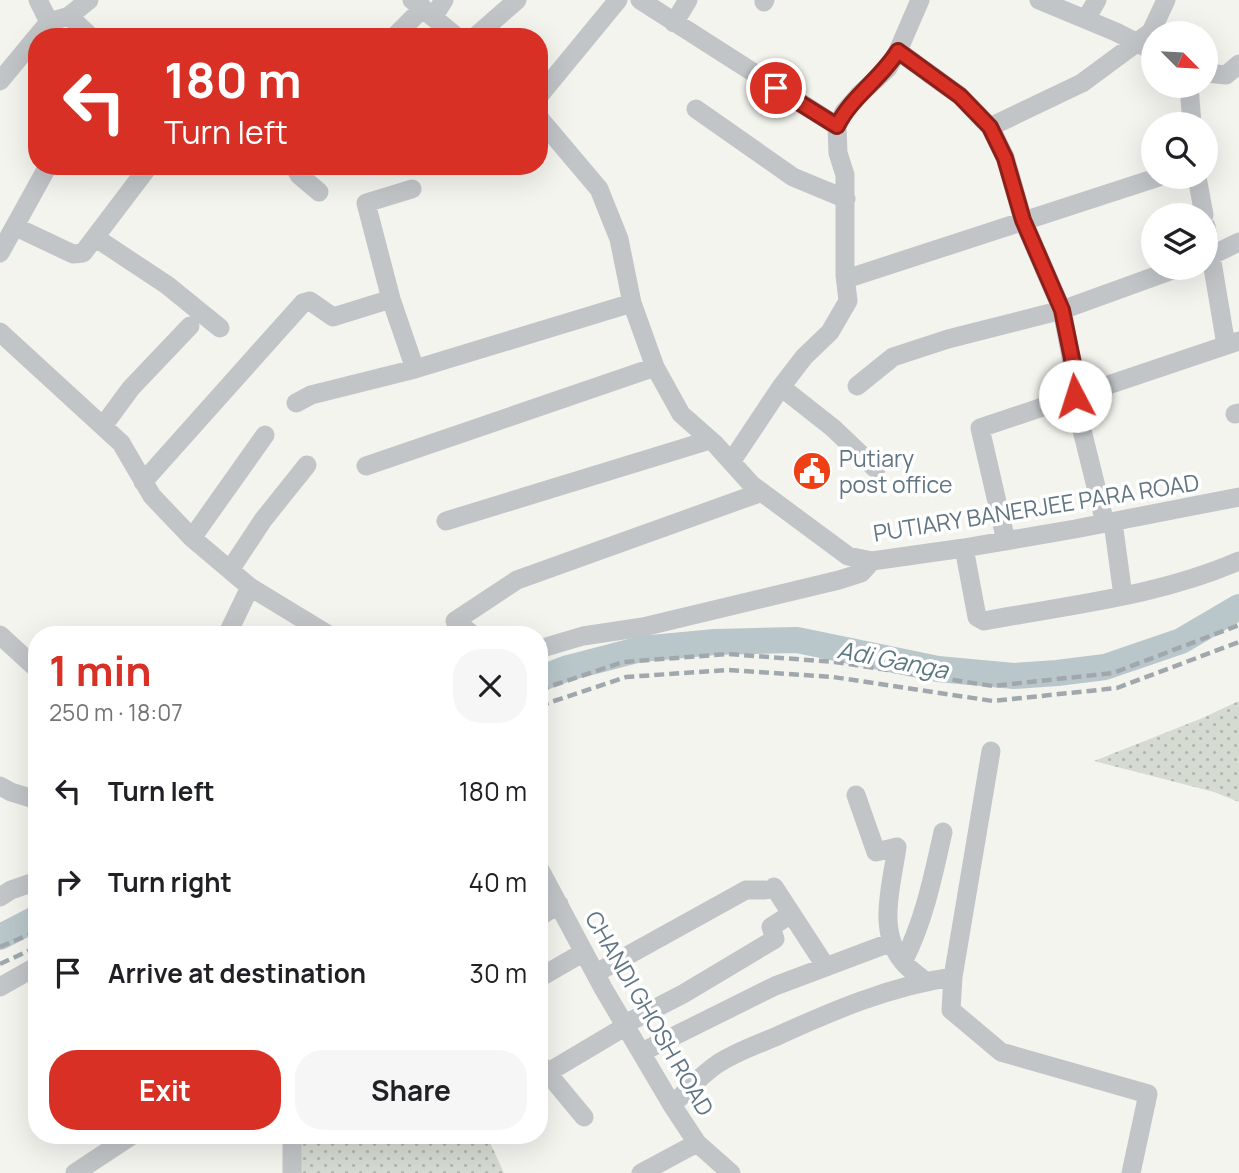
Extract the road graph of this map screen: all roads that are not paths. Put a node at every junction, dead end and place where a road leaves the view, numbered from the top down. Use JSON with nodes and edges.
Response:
{"nodes":[{"id":1,"x":38,"y":0,"type":"edge"},
{"id":2,"x":89,"y":0,"type":"edge"},
{"id":3,"x":517,"y":0,"type":"edge"},
{"id":4,"x":618,"y":0,"type":"edge"},
{"id":5,"x":640,"y":0,"type":"edge"},
{"id":6,"x":688,"y":0,"type":"edge"},
{"id":7,"x":920,"y":0,"type":"edge"},
{"id":8,"x":1039,"y":0,"type":"edge"},
{"id":9,"x":1097,"y":0,"type":"edge"},
{"id":10,"x":1166,"y":0,"type":"edge"},
{"id":11,"x":428,"y":6,"type":"edge"},
{"id":12,"x":69,"y":16,"type":"junction"},
{"id":13,"x":1086,"y":19,"type":"junction"},
{"id":14,"x":1156,"y":21,"type":"edge"},
{"id":15,"x":674,"y":23,"type":"junction"},
{"id":16,"x":42,"y":28,"type":"edge"},
{"id":17,"x":49,"y":28,"type":"edge"},
{"id":18,"x":82,"y":28,"type":"edge"},
{"id":19,"x":404,"y":28,"type":"edge"},
{"id":20,"x":449,"y":28,"type":"edge"},
{"id":21,"x":485,"y":28,"type":"edge"},
{"id":22,"x":1141,"y":45,"type":"edge"},
{"id":23,"x":28,"y":48,"type":"edge"},
{"id":24,"x":1141,"y":49,"type":"edge"},
{"id":25,"x":898,"y":51,"type":"junction"},
{"id":26,"x":1239,"y":65,"type":"edge"},
{"id":27,"x":1218,"y":75,"type":"edge"},
{"id":28,"x":0,"y":81,"type":"edge"},
{"id":29,"x":548,"y":85,"type":"edge"},
{"id":30,"x":696,"y":109,"type":"dead end"},
{"id":31,"x":837,"y":126,"type":"junction"},
{"id":32,"x":990,"y":127,"type":"junction"},
{"id":33,"x":548,"y":129,"type":"edge"},
{"id":34,"x":43,"y":175,"type":"edge"},
{"id":35,"x":142,"y":175,"type":"edge"},
{"id":36,"x":299,"y":175,"type":"edge"},
{"id":37,"x":1141,"y":183,"type":"edge"},
{"id":38,"x":412,"y":189,"type":"dead end"},
{"id":39,"x":319,"y":192,"type":"dead end"},
{"id":40,"x":846,"y":199,"type":"junction"},
{"id":41,"x":1023,"y":220,"type":"junction"},
{"id":42,"x":6,"y":237,"type":"edge"},
{"id":43,"x":96,"y":238,"type":"junction"},
{"id":44,"x":1239,"y":242,"type":"edge"},
{"id":45,"x":1218,"y":252,"type":"edge"},
{"id":46,"x":846,"y":279,"type":"junction"},
{"id":47,"x":1145,"y":280,"type":"edge"},
{"id":48,"x":1215,"y":280,"type":"edge"},
{"id":49,"x":391,"y":299,"type":"junction"},
{"id":50,"x":632,"y":303,"type":"junction"},
{"id":51,"x":1062,"y":310,"type":"junction"},
{"id":52,"x":190,"y":327,"type":"dead end"},
{"id":53,"x":220,"y":328,"type":"dead end"},
{"id":54,"x":0,"y":332,"type":"edge"},
{"id":55,"x":1233,"y":343,"type":"edge"},
{"id":56,"x":655,"y":367,"type":"junction"},
{"id":57,"x":415,"y":369,"type":"junction"},
{"id":58,"x":857,"y":386,"type":"dead end"},
{"id":59,"x":782,"y":387,"type":"junction"},
{"id":60,"x":1075,"y":396,"type":"junction"},
{"id":61,"x":296,"y":403,"type":"dead end"},
{"id":62,"x":103,"y":426,"type":"junction"},
{"id":63,"x":265,"y":435,"type":"dead end"},
{"id":64,"x":710,"y":440,"type":"junction"},
{"id":65,"x":731,"y":462,"type":"junction"},
{"id":66,"x":307,"y":464,"type":"dead end"},
{"id":67,"x":366,"y":466,"type":"dead end"},
{"id":68,"x":876,"y":469,"type":"dead end"},
{"id":69,"x":143,"y":482,"type":"junction"},
{"id":70,"x":762,"y":492,"type":"junction"},
{"id":71,"x":1239,"y":496,"type":"edge"},
{"id":72,"x":446,"y":521,"type":"dead end"},
{"id":73,"x":1109,"y":522,"type":"junction"},
{"id":74,"x":192,"y":538,"type":"junction"},
{"id":75,"x":1006,"y":541,"type":"junction"},
{"id":76,"x":964,"y":548,"type":"junction"},
{"id":77,"x":872,"y":561,"type":"junction"},
{"id":78,"x":1239,"y":561,"type":"edge"},
{"id":79,"x":230,"y":570,"type":"junction"},
{"id":80,"x":250,"y":587,"type":"junction"},
{"id":81,"x":1123,"y":596,"type":"junction"},
{"id":82,"x":231,"y":626,"type":"edge"},
{"id":83,"x":314,"y":626,"type":"edge"},
{"id":84,"x":462,"y":626,"type":"edge"},
{"id":85,"x":0,"y":635,"type":"edge"},
{"id":86,"x":548,"y":646,"type":"edge"},
{"id":87,"x":28,"y":661,"type":"edge"},
{"id":88,"x":991,"y":751,"type":"dead end"},
{"id":89,"x":4,"y":793,"type":"edge"},
{"id":90,"x":856,"y":795,"type":"dead end"},
{"id":91,"x":28,"y":798,"type":"edge"},
{"id":92,"x":943,"y":832,"type":"dead end"},
{"id":93,"x":548,"y":884,"type":"edge"},
{"id":94,"x":28,"y":885,"type":"edge"},
{"id":95,"x":0,"y":897,"type":"edge"},
{"id":96,"x":559,"y":904,"type":"junction"},
{"id":97,"x":548,"y":911,"type":"edge"},
{"id":98,"x":790,"y":914,"type":"junction"},
{"id":99,"x":892,"y":942,"type":"junction"},
{"id":100,"x":584,"y":952,"type":"junction"},
{"id":101,"x":903,"y":962,"type":"junction"},
{"id":102,"x":826,"y":967,"type":"junction"},
{"id":103,"x":28,"y":971,"type":"edge"},
{"id":104,"x":548,"y":973,"type":"edge"},
{"id":105,"x":596,"y":974,"type":"junction"},
{"id":106,"x":953,"y":977,"type":"junction"},
{"id":107,"x":925,"y":981,"type":"junction"},
{"id":108,"x":0,"y":987,"type":"edge"},
{"id":109,"x":626,"y":1025,"type":"junction"},
{"id":110,"x":642,"y":1052,"type":"junction"},
{"id":111,"x":548,"y":1065,"type":"edge"},
{"id":112,"x":548,"y":1074,"type":"edge"},
{"id":113,"x":673,"y":1105,"type":"junction"},
{"id":114,"x":584,"y":1117,"type":"dead end"},
{"id":115,"x":697,"y":1143,"type":"junction"},
{"id":116,"x":116,"y":1144,"type":"edge"},
{"id":117,"x":292,"y":1144,"type":"edge"},
{"id":118,"x":75,"y":1173,"type":"edge"},
{"id":119,"x":292,"y":1173,"type":"edge"},
{"id":120,"x":641,"y":1173,"type":"edge"},
{"id":121,"x":731,"y":1173,"type":"edge"},
{"id":122,"x":1131,"y":1173,"type":"edge"}],
"edges":[{"from":1,"to":16,"type":"street"},
{"from":2,"to":12,"type":"street"},
{"from":3,"to":21,"type":"street"},
{"from":4,"to":29,"type":"street"},
{"from":5,"to":15,"type":"street"},
{"from":6,"to":15,"type":"street"},
{"from":7,"to":25,"type":"street"},
{"from":8,"to":13,"type":"street"},
{"from":9,"to":13,"type":"street"},
{"from":10,"to":14,"type":"street"},
{"from":11,"to":19,"type":"street"},
{"from":11,"to":20,"type":"street"},
{"from":12,"to":17,"type":"street"},
{"from":12,"to":18,"type":"street"},
{"from":13,"to":22,"type":"street"},
{"from":15,"to":31,"type":"street"},
{"from":23,"to":28,"type":"street"},
{"from":24,"to":32,"type":"street"},
{"from":25,"to":31,"type":"street"},
{"from":25,"to":32,"type":"street"},
{"from":26,"to":27,"type":"street"},
{"from":30,"to":40,"type":"street"},
{"from":31,"to":40,"type":"street"},
{"from":32,"to":41,"type":"street"},
{"from":33,"to":50,"type":"street","name":"PUTIARY BANERJEE PARA ROAD"},
{"from":34,"to":42,"type":"street"},
{"from":35,"to":43,"type":"street"},
{"from":36,"to":39,"type":"street"},
{"from":37,"to":41,"type":"street"},
{"from":38,"to":49,"type":"street"},
{"from":40,"to":46,"type":"street"},
{"from":41,"to":46,"type":"street"},
{"from":41,"to":51,"type":"street"},
{"from":42,"to":43,"type":"street"},
{"from":43,"to":53,"type":"street"},
{"from":44,"to":45,"type":"street"},
{"from":46,"to":59,"type":"street"},
{"from":47,"to":51,"type":"street"},
{"from":48,"to":55,"type":"street"},
{"from":49,"to":57,"type":"street"},
{"from":49,"to":69,"type":"street"},
{"from":50,"to":56,"type":"street","name":"PUTIARY BANERJEE PARA ROAD"},
{"from":50,"to":57,"type":"street"},
{"from":51,"to":58,"type":"street"},
{"from":51,"to":60,"type":"street"},
{"from":52,"to":62,"type":"street"},
{"from":54,"to":62,"type":"street"},
{"from":55,"to":60,"type":"street"},
{"from":56,"to":64,"type":"street","name":"PUTIARY BANERJEE PARA ROAD"},
{"from":56,"to":67,"type":"street"},
{"from":57,"to":61,"type":"street"},
{"from":59,"to":65,"type":"street"},
{"from":59,"to":68,"type":"street"},
{"from":60,"to":73,"type":"street"},
{"from":60,"to":75,"type":"street"},
{"from":62,"to":69,"type":"street"},
{"from":63,"to":74,"type":"street"},
{"from":64,"to":65,"type":"street","name":"PUTIARY BANERJEE PARA ROAD"},
{"from":64,"to":72,"type":"street"},
{"from":65,"to":70,"type":"street","name":"PUTIARY BANERJEE PARA ROAD"},
{"from":66,"to":79,"type":"street"},
{"from":69,"to":74,"type":"street"},
{"from":70,"to":77,"type":"street","name":"PUTIARY BANERJEE PARA ROAD"},
{"from":70,"to":84,"type":"street"},
{"from":71,"to":73,"type":"street","name":"PUTIARY BANERJEE PARA ROAD"},
{"from":73,"to":75,"type":"street","name":"PUTIARY BANERJEE PARA ROAD"},
{"from":73,"to":81,"type":"street"},
{"from":74,"to":79,"type":"street"},
{"from":75,"to":76,"type":"street","name":"PUTIARY BANERJEE PARA ROAD"},
{"from":76,"to":77,"type":"street","name":"PUTIARY BANERJEE PARA ROAD"},
{"from":76,"to":81,"type":"street"},
{"from":77,"to":86,"type":"street"},
{"from":78,"to":81,"type":"street"},
{"from":79,"to":80,"type":"street"},
{"from":80,"to":82,"type":"street"},
{"from":80,"to":83,"type":"street"},
{"from":85,"to":87,"type":"street"},
{"from":88,"to":106,"type":"street"},
{"from":89,"to":91,"type":"street"},
{"from":90,"to":99,"type":"street"},
{"from":92,"to":101,"type":"street"},
{"from":93,"to":96,"type":"street","name":"CHANDI GHOSH ROAD"},
{"from":94,"to":95,"type":"street"},
{"from":96,"to":97,"type":"street"},
{"from":96,"to":100,"type":"street","name":"CHANDI GHOSH ROAD"},
{"from":98,"to":102,"type":"street"},
{"from":98,"to":105,"type":"street"},
{"from":98,"to":109,"type":"street"},
{"from":99,"to":101,"type":"street"},
{"from":99,"to":102,"type":"street"},
{"from":100,"to":104,"type":"street"},
{"from":100,"to":105,"type":"street","name":"CHANDI GHOSH ROAD"},
{"from":101,"to":107,"type":"street"},
{"from":102,"to":110,"type":"street"},
{"from":103,"to":108,"type":"street"},
{"from":105,"to":109,"type":"street","name":"CHANDI GHOSH ROAD"},
{"from":106,"to":107,"type":"street"},
{"from":106,"to":122,"type":"street"},
{"from":107,"to":113,"type":"street"},
{"from":109,"to":110,"type":"street","name":"CHANDI GHOSH ROAD"},
{"from":109,"to":111,"type":"street"},
{"from":110,"to":113,"type":"street","name":"CHANDI GHOSH ROAD"},
{"from":112,"to":114,"type":"street"},
{"from":113,"to":115,"type":"street","name":"CHANDI GHOSH ROAD"},
{"from":115,"to":120,"type":"street"},
{"from":115,"to":121,"type":"street","name":"CHANDI GHOSH ROAD"},
{"from":116,"to":118,"type":"street"},
{"from":117,"to":119,"type":"street"}]}
